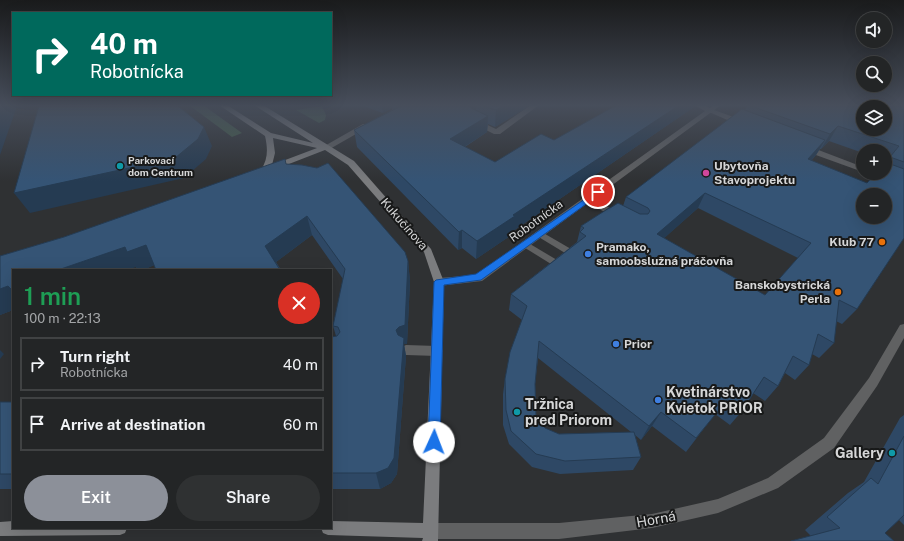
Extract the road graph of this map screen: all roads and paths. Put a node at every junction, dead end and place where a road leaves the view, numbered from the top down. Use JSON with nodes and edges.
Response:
{"nodes":[{"id":1,"x":261,"y":130,"type":"edge"},
{"id":2,"x":296,"y":130,"type":"edge"},
{"id":3,"x":358,"y":130,"type":"edge"},
{"id":4,"x":684,"y":130,"type":"edge"},
{"id":5,"x":269,"y":135,"type":"junction"},
{"id":6,"x":797,"y":144,"type":"edge"},
{"id":7,"x":325,"y":148,"type":"junction"},
{"id":8,"x":856,"y":167,"type":"edge"},
{"id":9,"x":888,"y":180,"type":"edge"},
{"id":10,"x":904,"y":186,"type":"edge"},
{"id":11,"x":588,"y":199,"type":"junction"},
{"id":12,"x":625,"y":220,"type":"edge"},
{"id":13,"x":540,"y":234,"type":"junction"},
{"id":14,"x":525,"y":244,"type":"junction"},
{"id":15,"x":568,"y":252,"type":"edge"},
{"id":16,"x":554,"y":262,"type":"edge"},
{"id":17,"x":439,"y":282,"type":"junction"},
{"id":18,"x":904,"y":328,"type":"edge"},
{"id":19,"x":406,"y":350,"type":"dead end"},
{"id":20,"x":437,"y":351,"type":"junction"},
{"id":21,"x":332,"y":528,"type":"edge"},
{"id":22,"x":0,"y":529,"type":"edge"},
{"id":23,"x":12,"y":529,"type":"edge"},
{"id":24,"x":430,"y":536,"type":"edge"}],
"edges":[{"from":1,"to":5,"type":"street"},
{"from":2,"to":7,"type":"street"},
{"from":3,"to":7,"type":"street"},
{"from":4,"to":11,"type":"street","name":"Robotnícka"},
{"from":5,"to":7,"type":"street"},
{"from":5,"to":7,"type":"street"},
{"from":6,"to":8,"type":"street"},
{"from":7,"to":17,"type":"street","name":"Kukučínova"},
{"from":9,"to":10,"type":"street"},
{"from":11,"to":12,"type":"street"},
{"from":11,"to":13,"type":"street","name":"Robotnícka"},
{"from":13,"to":14,"type":"street","name":"Robotnícka"},
{"from":13,"to":15,"type":"street"},
{"from":14,"to":16,"type":"street"},
{"from":14,"to":17,"type":"street","name":"Robotnícka"},
{"from":17,"to":20,"type":"street","name":"Kukučínova"},
{"from":18,"to":24,"type":"street","name":"Horná"},
{"from":19,"to":20,"type":"street"},
{"from":20,"to":24,"type":"street","name":"Kukučínova"},
{"from":21,"to":24,"type":"street","name":"Horná"},
{"from":22,"to":23,"type":"street"}]}
